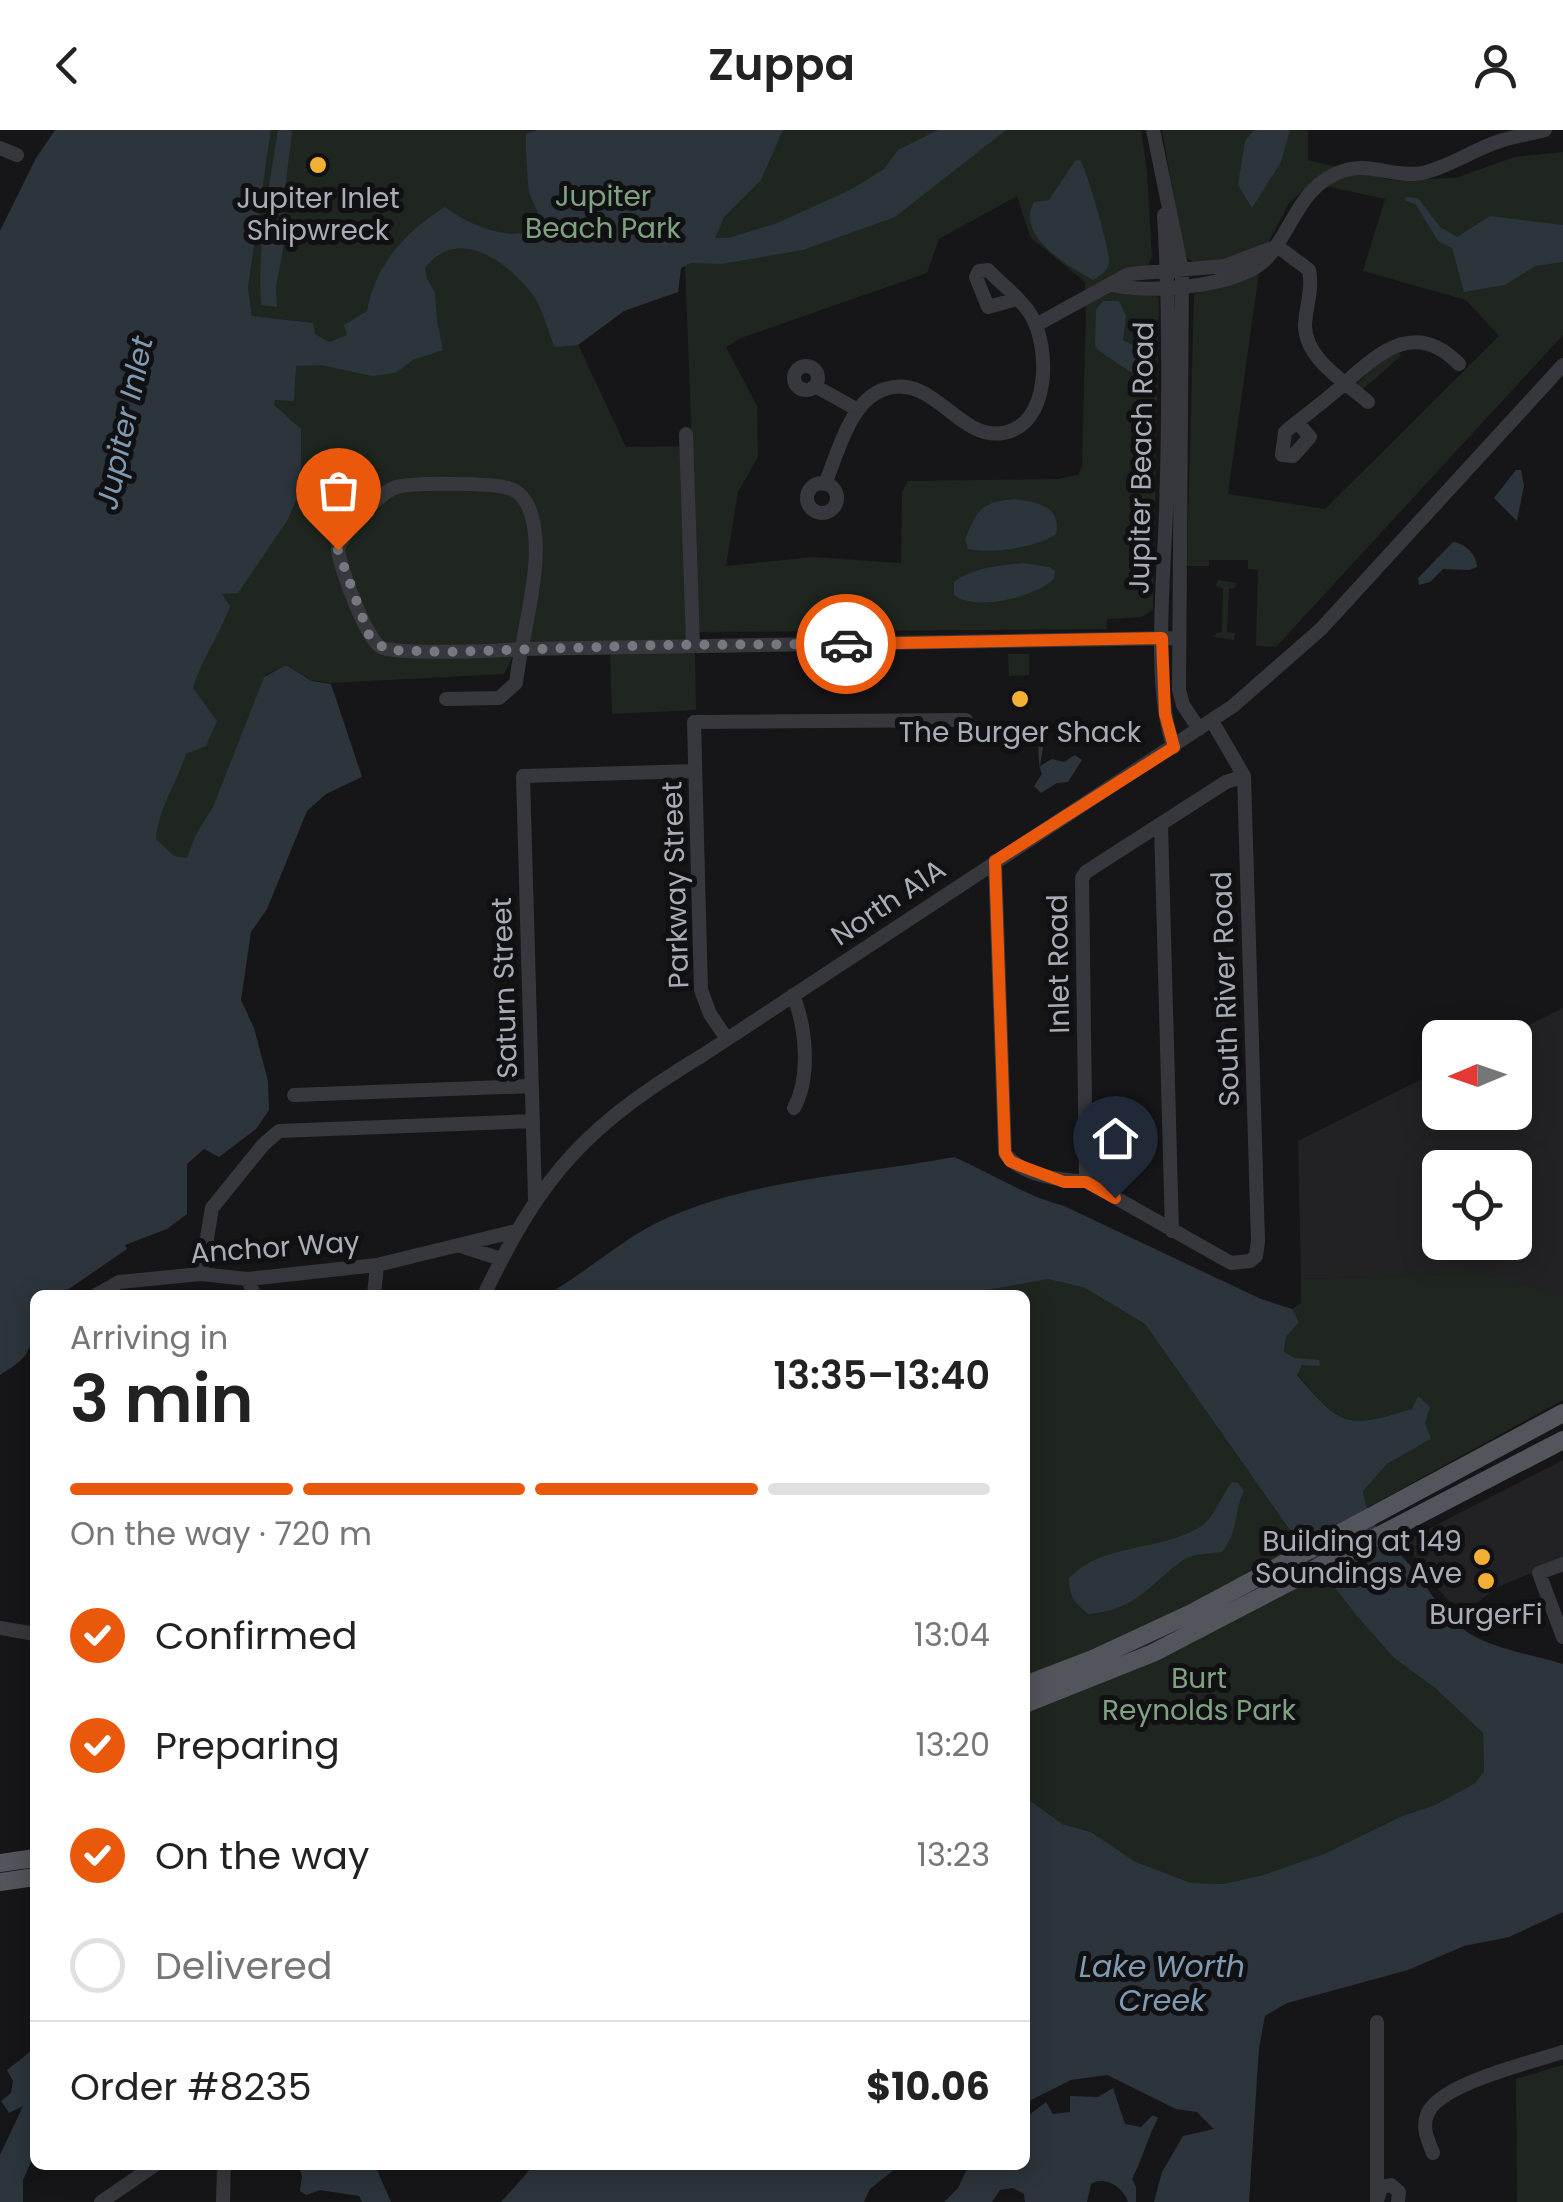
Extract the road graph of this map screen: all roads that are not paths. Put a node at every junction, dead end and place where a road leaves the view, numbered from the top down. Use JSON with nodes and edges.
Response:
{"nodes":[{"id":1,"x":1153,"y":130,"type":"edge"},
{"id":2,"x":1545,"y":130,"type":"edge"},
{"id":3,"x":0,"y":148,"type":"edge"},
{"id":4,"x":17,"y":155,"type":"dead end"},
{"id":5,"x":1277,"y":246,"type":"junction"},
{"id":6,"x":1175,"y":280,"type":"junction"},
{"id":7,"x":1017,"y":300,"type":"dead end"},
{"id":8,"x":1036,"y":325,"type":"junction"},
{"id":9,"x":1459,"y":364,"type":"dead end"},
{"id":10,"x":1563,"y":365,"type":"edge"},
{"id":11,"x":1344,"y":384,"type":"junction"},
{"id":12,"x":815,"y":386,"type":"dead end"},
{"id":13,"x":1368,"y":402,"type":"dead end"},
{"id":14,"x":858,"y":410,"type":"junction"},
{"id":15,"x":1297,"y":422,"type":"dead end"},
{"id":16,"x":686,"y":434,"type":"dead end"},
{"id":17,"x":825,"y":484,"type":"dead end"},
{"id":18,"x":1170,"y":638,"type":"junction"},
{"id":19,"x":693,"y":646,"type":"junction"},
{"id":20,"x":520,"y":649,"type":"junction"},
{"id":21,"x":446,"y":699,"type":"dead end"},
{"id":22,"x":966,"y":720,"type":"dead end"},
{"id":23,"x":1206,"y":725,"type":"junction"},
{"id":24,"x":1174,"y":747,"type":"junction"},
{"id":25,"x":696,"y":771,"type":"junction"},
{"id":26,"x":1244,"y":776,"type":"junction"},
{"id":27,"x":1161,"y":824,"type":"junction"},
{"id":28,"x":995,"y":861,"type":"junction"},
{"id":29,"x":793,"y":996,"type":"junction"},
{"id":30,"x":726,"y":1040,"type":"junction"},
{"id":31,"x":532,"y":1086,"type":"junction"},
{"id":32,"x":294,"y":1095,"type":"dead end"},
{"id":33,"x":794,"y":1108,"type":"dead end"},
{"id":34,"x":533,"y":1121,"type":"junction"},
{"id":35,"x":1086,"y":1182,"type":"junction"},
{"id":36,"x":535,"y":1199,"type":"junction"},
{"id":37,"x":516,"y":1230,"type":"junction"},
{"id":38,"x":1172,"y":1231,"type":"junction"},
{"id":39,"x":460,"y":1246,"type":"junction"},
{"id":40,"x":501,"y":1259,"type":"junction"},
{"id":41,"x":377,"y":1265,"type":"junction"},
{"id":42,"x":201,"y":1274,"type":"junction"},
{"id":43,"x":248,"y":1279,"type":"junction"},
{"id":44,"x":105,"y":1290,"type":"edge"},
{"id":45,"x":252,"y":1290,"type":"edge"},
{"id":46,"x":374,"y":1290,"type":"edge"},
{"id":47,"x":486,"y":1290,"type":"edge"},
{"id":48,"x":1563,"y":1413,"type":"edge"},
{"id":49,"x":1563,"y":1440,"type":"edge"},
{"id":50,"x":1385,"y":1521,"type":"junction"},
{"id":51,"x":1563,"y":1564,"type":"edge"},
{"id":52,"x":1297,"y":1569,"type":"junction"},
{"id":53,"x":0,"y":1628,"type":"edge"},
{"id":54,"x":30,"y":1633,"type":"edge"},
{"id":55,"x":1563,"y":1638,"type":"edge"},
{"id":56,"x":1030,"y":1683,"type":"edge"},
{"id":57,"x":1030,"y":1702,"type":"edge"},
{"id":58,"x":30,"y":1859,"type":"edge"},
{"id":59,"x":0,"y":1863,"type":"edge"},
{"id":60,"x":30,"y":1878,"type":"edge"},
{"id":61,"x":0,"y":1882,"type":"edge"},
{"id":62,"x":1377,"y":2022,"type":"dead end"},
{"id":63,"x":1563,"y":2052,"type":"edge"},
{"id":64,"x":1433,"y":2154,"type":"dead end"},
{"id":65,"x":148,"y":2170,"type":"edge"},
{"id":66,"x":224,"y":2170,"type":"edge"},
{"id":67,"x":1378,"y":2200,"type":"edge"},
{"id":68,"x":1398,"y":2201,"type":"edge"},
{"id":69,"x":101,"y":2202,"type":"edge"},
{"id":70,"x":222,"y":2202,"type":"edge"}],
"edges":[{"from":1,"to":6,"type":"street","name":"Jupiter Beach Road"},
{"from":2,"to":5,"type":"street"},
{"from":3,"to":4,"type":"street"},
{"from":5,"to":6,"type":"street"},
{"from":5,"to":11,"type":"street"},
{"from":6,"to":8,"type":"street"},
{"from":6,"to":18,"type":"street","name":"Jupiter Beach Road"},
{"from":7,"to":8,"type":"street"},
{"from":8,"to":14,"type":"street"},
{"from":9,"to":11,"type":"street"},
{"from":10,"to":23,"type":"street","name":"North A1A"},
{"from":11,"to":13,"type":"street"},
{"from":11,"to":15,"type":"street"},
{"from":12,"to":14,"type":"street"},
{"from":14,"to":17,"type":"street"},
{"from":16,"to":19,"type":"street"},
{"from":18,"to":19,"type":"street"},
{"from":18,"to":23,"type":"street","name":"Jupiter Beach Road"},
{"from":18,"to":24,"type":"street","name":"Jupiter Beach Road"},
{"from":19,"to":20,"type":"street"},
{"from":20,"to":20,"type":"street"},
{"from":20,"to":21,"type":"street"},
{"from":22,"to":25,"type":"street","name":"Parkway Street"},
{"from":23,"to":24,"type":"street","name":"North A1A"},
{"from":23,"to":26,"type":"street","name":"South River Road"},
{"from":24,"to":28,"type":"street","name":"North A1A"},
{"from":25,"to":30,"type":"street","name":"Parkway Street"},
{"from":25,"to":31,"type":"street","name":"Saturn Street"},
{"from":26,"to":27,"type":"street","name":"Inlet Road"},
{"from":26,"to":38,"type":"street","name":"South River Road"},
{"from":27,"to":35,"type":"street","name":"Inlet Road"},
{"from":27,"to":38,"type":"street"},
{"from":28,"to":29,"type":"street","name":"North A1A"},
{"from":28,"to":35,"type":"street"},
{"from":29,"to":30,"type":"street","name":"North A1A"},
{"from":29,"to":33,"type":"street"},
{"from":30,"to":36,"type":"street","name":"North A1A"},
{"from":31,"to":32,"type":"street"},
{"from":31,"to":34,"type":"street","name":"Saturn Street"},
{"from":34,"to":36,"type":"street","name":"Saturn Street"},
{"from":34,"to":42,"type":"street"},
{"from":35,"to":38,"type":"street"},
{"from":36,"to":37,"type":"street","name":"North A1A"},
{"from":37,"to":39,"type":"street","name":"Anchor Way"},
{"from":37,"to":40,"type":"street","name":"North A1A"},
{"from":39,"to":40,"type":"street"},
{"from":39,"to":41,"type":"street","name":"Anchor Way"},
{"from":40,"to":47,"type":"street","name":"North A1A"},
{"from":41,"to":43,"type":"street","name":"Anchor Way"},
{"from":41,"to":46,"type":"street"},
{"from":42,"to":43,"type":"street","name":"Anchor Way"},
{"from":42,"to":44,"type":"street","name":"Anchor Way"},
{"from":43,"to":45,"type":"street"},
{"from":48,"to":50,"type":"main road"},
{"from":49,"to":50,"type":"main road"},
{"from":50,"to":52,"type":"main road"},
{"from":51,"to":55,"type":"street"},
{"from":52,"to":56,"type":"main road"},
{"from":52,"to":57,"type":"main road"},
{"from":53,"to":54,"type":"street"},
{"from":58,"to":59,"type":"main road"},
{"from":60,"to":61,"type":"main road"},
{"from":62,"to":67,"type":"street"},
{"from":63,"to":64,"type":"street"},
{"from":65,"to":69,"type":"street"},
{"from":66,"to":70,"type":"street"},
{"from":67,"to":68,"type":"street"}]}
